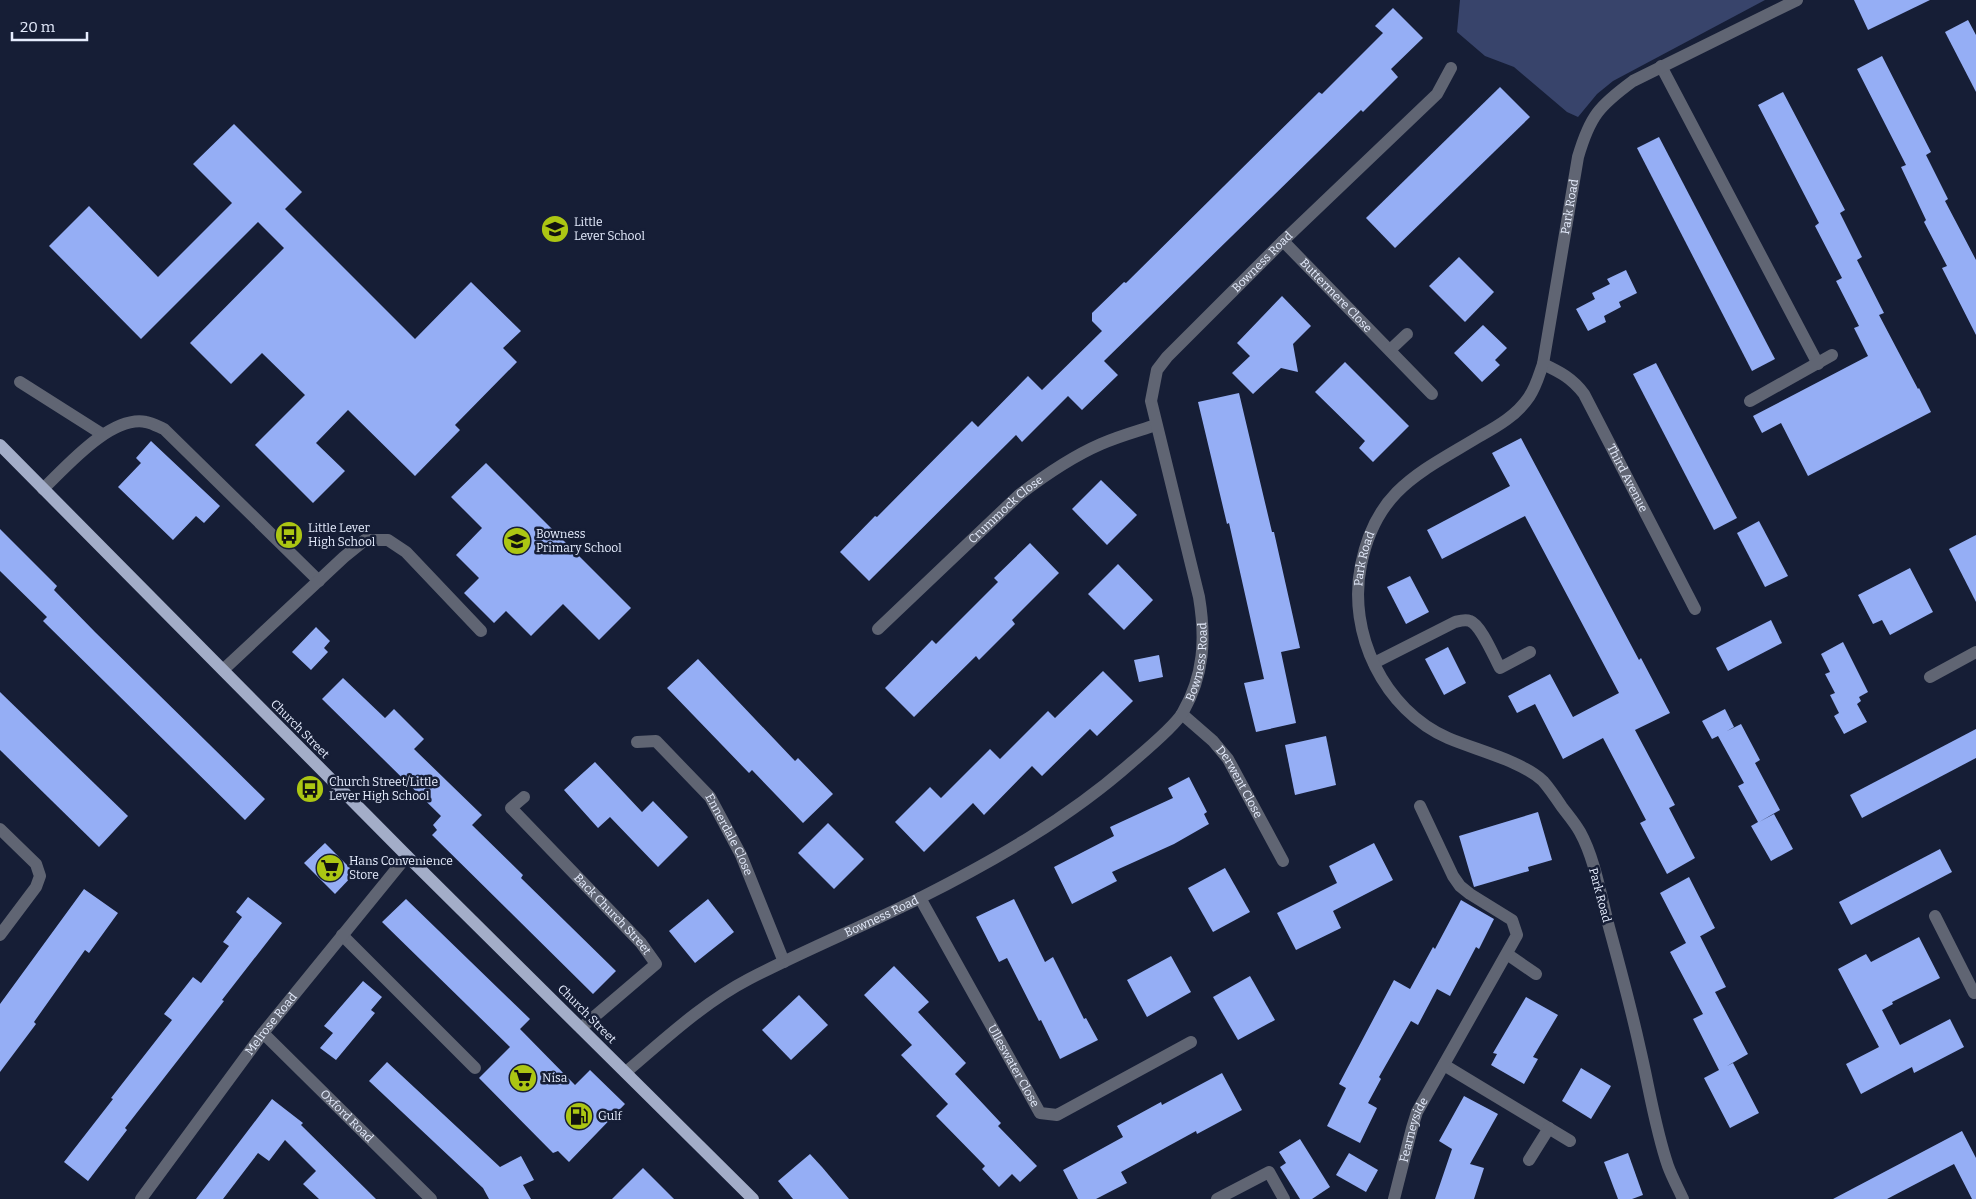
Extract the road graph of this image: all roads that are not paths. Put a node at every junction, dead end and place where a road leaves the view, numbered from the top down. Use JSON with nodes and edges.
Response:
{"nodes":[{"id":1,"x":1797,"y":0,"type":"edge"},
{"id":2,"x":1661,"y":66,"type":"junction"},
{"id":3,"x":1451,"y":68,"type":"dead end"},
{"id":4,"x":1283,"y":241,"type":"junction"},
{"id":5,"x":1407,"y":334,"type":"dead end"},
{"id":6,"x":1390,"y":350,"type":"junction"},
{"id":7,"x":1832,"y":356,"type":"dead end"},
{"id":8,"x":1543,"y":364,"type":"junction"},
{"id":9,"x":1818,"y":364,"type":"junction"},
{"id":10,"x":20,"y":382,"type":"dead end"},
{"id":11,"x":1432,"y":394,"type":"dead end"},
{"id":12,"x":1750,"y":401,"type":"dead end"},
{"id":13,"x":1156,"y":425,"type":"junction"},
{"id":14,"x":102,"y":434,"type":"junction"},
{"id":15,"x":0,"y":445,"type":"edge"},
{"id":16,"x":43,"y":489,"type":"junction"},
{"id":17,"x":319,"y":581,"type":"junction"},
{"id":18,"x":1695,"y":609,"type":"dead end"},
{"id":19,"x":878,"y":630,"type":"dead end"},
{"id":20,"x":481,"y":631,"type":"dead end"},
{"id":21,"x":1530,"y":652,"type":"dead end"},
{"id":22,"x":1976,"y":652,"type":"edge"},
{"id":23,"x":1374,"y":663,"type":"junction"},
{"id":24,"x":223,"y":670,"type":"junction"},
{"id":25,"x":1930,"y":677,"type":"dead end"},
{"id":26,"x":1182,"y":714,"type":"junction"},
{"id":27,"x":637,"y":742,"type":"dead end"},
{"id":28,"x":524,"y":797,"type":"dead end"},
{"id":29,"x":1420,"y":806,"type":"dead end"},
{"id":30,"x":0,"y":829,"type":"edge"},
{"id":31,"x":407,"y":856,"type":"junction"},
{"id":32,"x":1283,"y":861,"type":"dead end"},
{"id":33,"x":920,"y":898,"type":"junction"},
{"id":34,"x":1935,"y":916,"type":"dead end"},
{"id":35,"x":0,"y":935,"type":"edge"},
{"id":36,"x":342,"y":935,"type":"junction"},
{"id":37,"x":1506,"y":954,"type":"junction"},
{"id":38,"x":784,"y":962,"type":"junction"},
{"id":39,"x":1536,"y":974,"type":"dead end"},
{"id":40,"x":1976,"y":992,"type":"edge"},
{"id":41,"x":581,"y":1028,"type":"junction"},
{"id":42,"x":263,"y":1033,"type":"junction"},
{"id":43,"x":1191,"y":1042,"type":"dead end"},
{"id":44,"x":1444,"y":1065,"type":"junction"},
{"id":45,"x":476,"y":1068,"type":"dead end"},
{"id":46,"x":626,"y":1072,"type":"junction"},
{"id":47,"x":1549,"y":1128,"type":"junction"},
{"id":48,"x":1570,"y":1141,"type":"dead end"},
{"id":49,"x":1529,"y":1160,"type":"dead end"},
{"id":50,"x":141,"y":1199,"type":"edge"},
{"id":51,"x":431,"y":1199,"type":"edge"},
{"id":52,"x":753,"y":1199,"type":"edge"},
{"id":53,"x":1218,"y":1199,"type":"edge"},
{"id":54,"x":1284,"y":1199,"type":"edge"},
{"id":55,"x":1394,"y":1199,"type":"edge"},
{"id":56,"x":1683,"y":1199,"type":"edge"}],
"edges":[{"from":1,"to":2,"type":"street","name":"Park Road"},
{"from":2,"to":8,"type":"street","name":"Park Road"},
{"from":2,"to":9,"type":"street"},
{"from":3,"to":4,"type":"street","name":"Bowness Road"},
{"from":4,"to":6,"type":"street","name":"Buttermere Close"},
{"from":4,"to":13,"type":"street","name":"Bowness Road"},
{"from":5,"to":6,"type":"street"},
{"from":6,"to":11,"type":"street","name":"Buttermere Close"},
{"from":7,"to":9,"type":"street"},
{"from":8,"to":18,"type":"street","name":"Third Avenue"},
{"from":8,"to":23,"type":"street","name":"Park Road"},
{"from":9,"to":12,"type":"street"},
{"from":10,"to":14,"type":"street"},
{"from":13,"to":19,"type":"street","name":"Crummock Close"},
{"from":13,"to":26,"type":"street","name":"Bowness Road"},
{"from":14,"to":16,"type":"street"},
{"from":14,"to":17,"type":"street"},
{"from":15,"to":16,"type":"main road","name":"Church Street"},
{"from":16,"to":24,"type":"main road","name":"Church Street"},
{"from":17,"to":20,"type":"street"},
{"from":17,"to":24,"type":"street"},
{"from":21,"to":23,"type":"street"},
{"from":22,"to":25,"type":"street"},
{"from":23,"to":56,"type":"street","name":"Park Road"},
{"from":24,"to":31,"type":"main road","name":"Church Street"},
{"from":26,"to":32,"type":"street","name":"Derwent Close"},
{"from":26,"to":33,"type":"street","name":"Bowness Road"},
{"from":27,"to":38,"type":"street","name":"Ennerdale Close"},
{"from":28,"to":41,"type":"street","name":"Back Church Street"},
{"from":29,"to":37,"type":"street","name":"Fearneyside"},
{"from":30,"to":35,"type":"street"},
{"from":31,"to":36,"type":"street","name":"Melrose Road"},
{"from":31,"to":41,"type":"main road","name":"Church Street"},
{"from":33,"to":38,"type":"street","name":"Bowness Road"},
{"from":33,"to":43,"type":"street","name":"Ulleswater Close"},
{"from":34,"to":40,"type":"street"},
{"from":36,"to":42,"type":"street","name":"Melrose Road"},
{"from":36,"to":45,"type":"street"},
{"from":37,"to":39,"type":"street"},
{"from":37,"to":44,"type":"street","name":"Fearneyside"},
{"from":38,"to":46,"type":"street","name":"Bowness Road"},
{"from":41,"to":46,"type":"main road","name":"Church Street"},
{"from":42,"to":50,"type":"street","name":"Melrose Road"},
{"from":42,"to":51,"type":"street","name":"Oxford Road"},
{"from":44,"to":47,"type":"street"},
{"from":44,"to":55,"type":"street","name":"Fearneyside"},
{"from":46,"to":52,"type":"main road","name":"Church Street"},
{"from":47,"to":48,"type":"street"},
{"from":47,"to":49,"type":"street"},
{"from":53,"to":54,"type":"street"}]}
